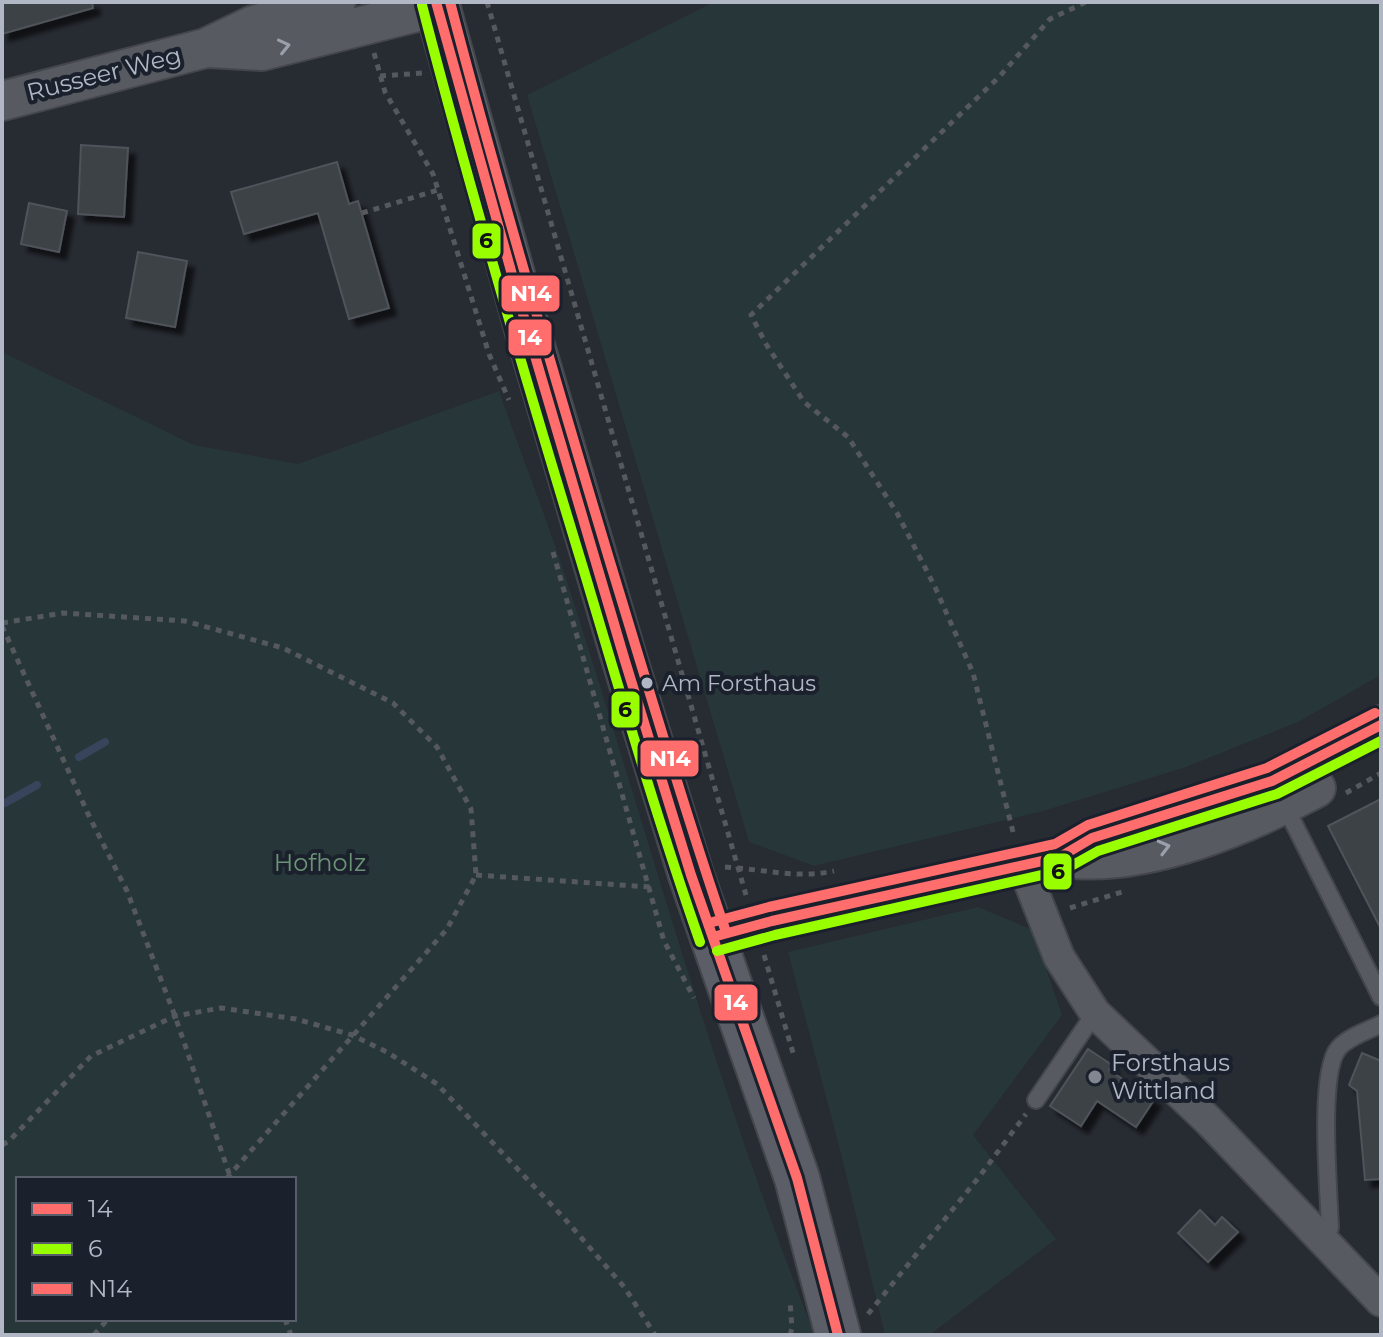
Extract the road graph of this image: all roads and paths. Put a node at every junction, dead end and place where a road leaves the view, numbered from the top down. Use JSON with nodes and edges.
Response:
{"nodes":[{"id":1,"x":336,"y":2,"type":"edge"},
{"id":2,"x":487,"y":2,"type":"edge"},
{"id":3,"x":1086,"y":2,"type":"edge"},
{"id":4,"x":437,"y":4,"type":"edge"},
{"id":5,"x":367,"y":26,"type":"junction"},
{"id":6,"x":206,"y":48,"type":"junction"},
{"id":7,"x":2,"y":101,"type":"edge"},
{"id":8,"x":438,"y":190,"type":"junction"},
{"id":9,"x":362,"y":213,"type":"dead end"},
{"id":10,"x":514,"y":411,"type":"dead end"},
{"id":11,"x":551,"y":543,"type":"dead end"},
{"id":12,"x":2,"y":624,"type":"edge"},
{"id":13,"x":1381,"y":725,"type":"edge"},
{"id":14,"x":1381,"y":750,"type":"edge"},
{"id":15,"x":1278,"y":793,"type":"junction"},
{"id":16,"x":1028,"y":829,"type":"dead end"},
{"id":17,"x":998,"y":836,"type":"dead end"},
{"id":18,"x":1018,"y":849,"type":"junction"},
{"id":19,"x":739,"y":868,"type":"junction"},
{"id":20,"x":848,"y":868,"type":"dead end"},
{"id":21,"x":476,"y":875,"type":"junction"},
{"id":22,"x":648,"y":888,"type":"junction"},
{"id":23,"x":755,"y":926,"type":"junction"},
{"id":24,"x":713,"y":937,"type":"junction"},
{"id":25,"x":1381,"y":997,"type":"edge"},
{"id":26,"x":697,"y":1003,"type":"dead end"},
{"id":27,"x":1095,"y":1013,"type":"junction"},
{"id":28,"x":175,"y":1016,"type":"junction"},
{"id":29,"x":1381,"y":1024,"type":"edge"},
{"id":30,"x":352,"y":1035,"type":"junction"},
{"id":31,"x":1036,"y":1100,"type":"joint"},
{"id":32,"x":2,"y":1145,"type":"edge"},
{"id":33,"x":228,"y":1177,"type":"edge"},
{"id":34,"x":229,"y":1177,"type":"edge"},
{"id":35,"x":1320,"y":1239,"type":"junction"},
{"id":36,"x":790,"y":1300,"type":"dead end"},
{"id":37,"x":1381,"y":1301,"type":"edge"},
{"id":38,"x":852,"y":1326,"type":"edge"},
{"id":39,"x":655,"y":1335,"type":"edge"},
{"id":40,"x":790,"y":1335,"type":"edge"}],
"edges":[{"from":1,"to":6,"type":"street","name":"Russeer Weg"},
{"from":2,"to":19,"type":"path"},
{"from":3,"to":18,"type":"path"},
{"from":4,"to":5,"type":"street","name":"Russeer Weg"},
{"from":4,"to":24,"type":"main road"},
{"from":6,"to":5,"type":"street","name":"Russeer Weg","one_way":true},
{"from":5,"to":8,"type":"path"},
{"from":6,"to":7,"type":"street","name":"Russeer Weg"},
{"from":8,"to":9,"type":"path"},
{"from":8,"to":10,"type":"path"},
{"from":11,"to":22,"type":"path"},
{"from":12,"to":21,"type":"path"},
{"from":12,"to":28,"type":"path"},
{"from":13,"to":15,"type":"street"},
{"from":14,"to":15,"type":"street"},
{"from":15,"to":18,"type":"street"},
{"from":15,"to":25,"type":"lane"},
{"from":16,"to":18,"type":"path"},
{"from":17,"to":18,"type":"path"},
{"from":18,"to":23,"type":"street"},
{"from":18,"to":27,"type":"street"},
{"from":19,"to":20,"type":"path"},
{"from":19,"to":23,"type":"path"},
{"from":21,"to":22,"type":"path"},
{"from":21,"to":30,"type":"path"},
{"from":22,"to":26,"type":"path"},
{"from":23,"to":24,"type":"street"},
{"from":24,"to":38,"type":"main road"},
{"from":27,"to":31,"type":"lane"},
{"from":27,"to":35,"type":"street"},
{"from":28,"to":30,"type":"path"},
{"from":28,"to":32,"type":"path"},
{"from":28,"to":33,"type":"path"},
{"from":29,"to":35,"type":"lane"},
{"from":30,"to":34,"type":"path"},
{"from":30,"to":39,"type":"path"},
{"from":31,"to":38,"type":"path"},
{"from":35,"to":37,"type":"street"},
{"from":36,"to":40,"type":"path"}]}
